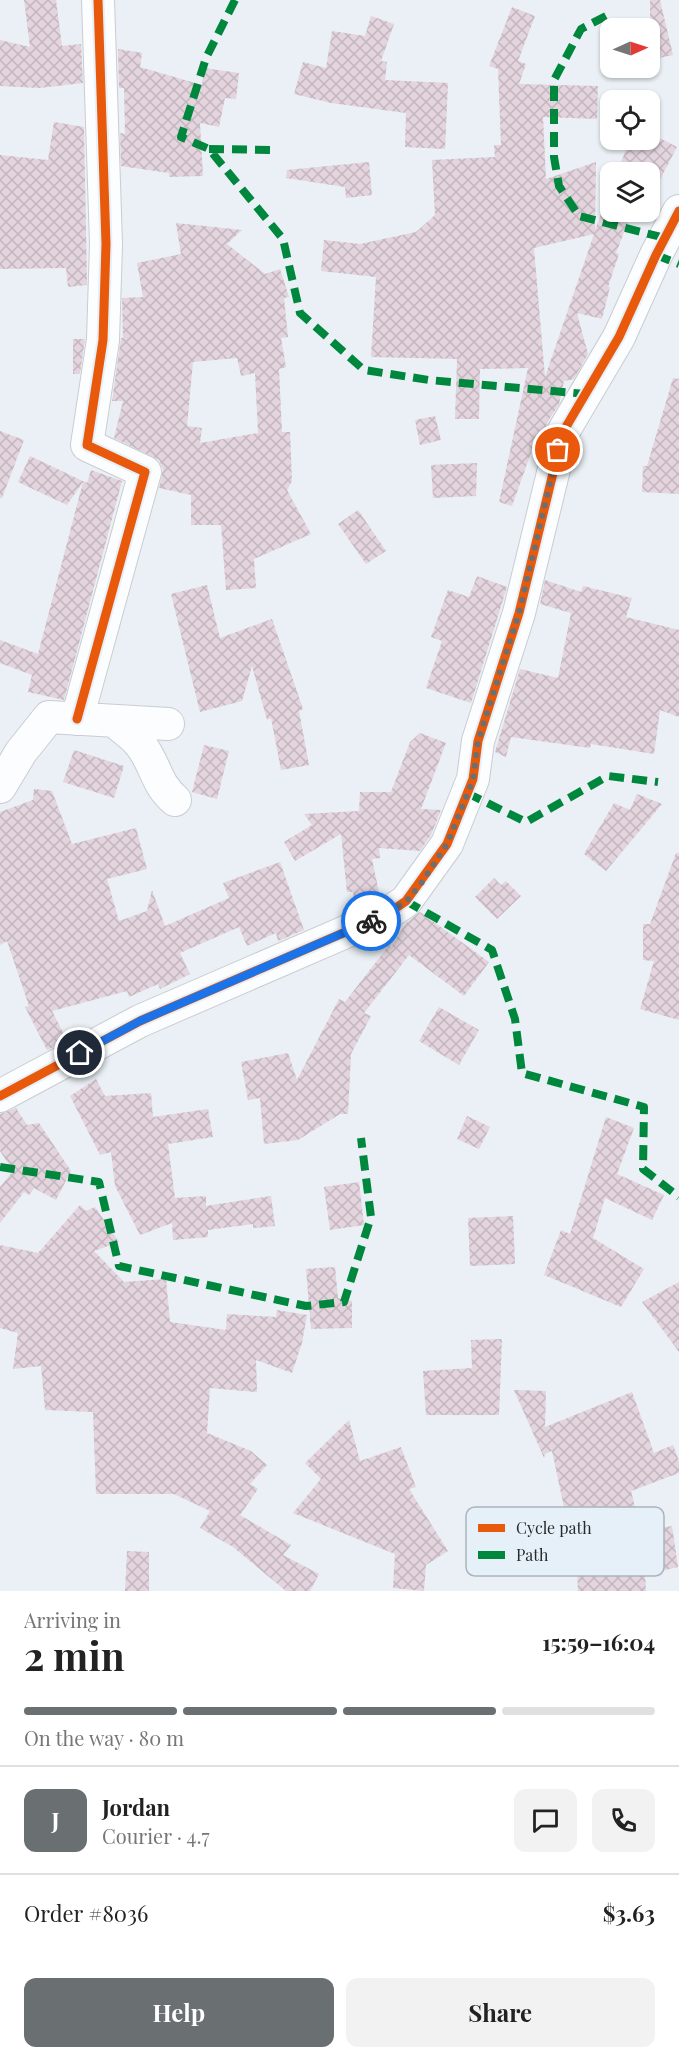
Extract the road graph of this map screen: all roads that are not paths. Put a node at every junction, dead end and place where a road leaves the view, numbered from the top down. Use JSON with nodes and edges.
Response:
{"nodes":[{"id":1,"x":98,"y":0,"type":"edge"},
{"id":2,"x":679,"y":212,"type":"edge"},
{"id":3,"x":77,"y":718,"type":"junction"},
{"id":4,"x":114,"y":721,"type":"junction"},
{"id":5,"x":168,"y":724,"type":"dead end"},
{"id":6,"x":0,"y":787,"type":"edge"},
{"id":7,"x":175,"y":801,"type":"dead end"},
{"id":8,"x":0,"y":1096,"type":"edge"}],
"edges":[{"from":1,"to":3,"type":"street"},
{"from":2,"to":8,"type":"street"},
{"from":3,"to":4,"type":"street"},
{"from":3,"to":6,"type":"street"},
{"from":4,"to":5,"type":"street"},
{"from":4,"to":7,"type":"street"}]}
